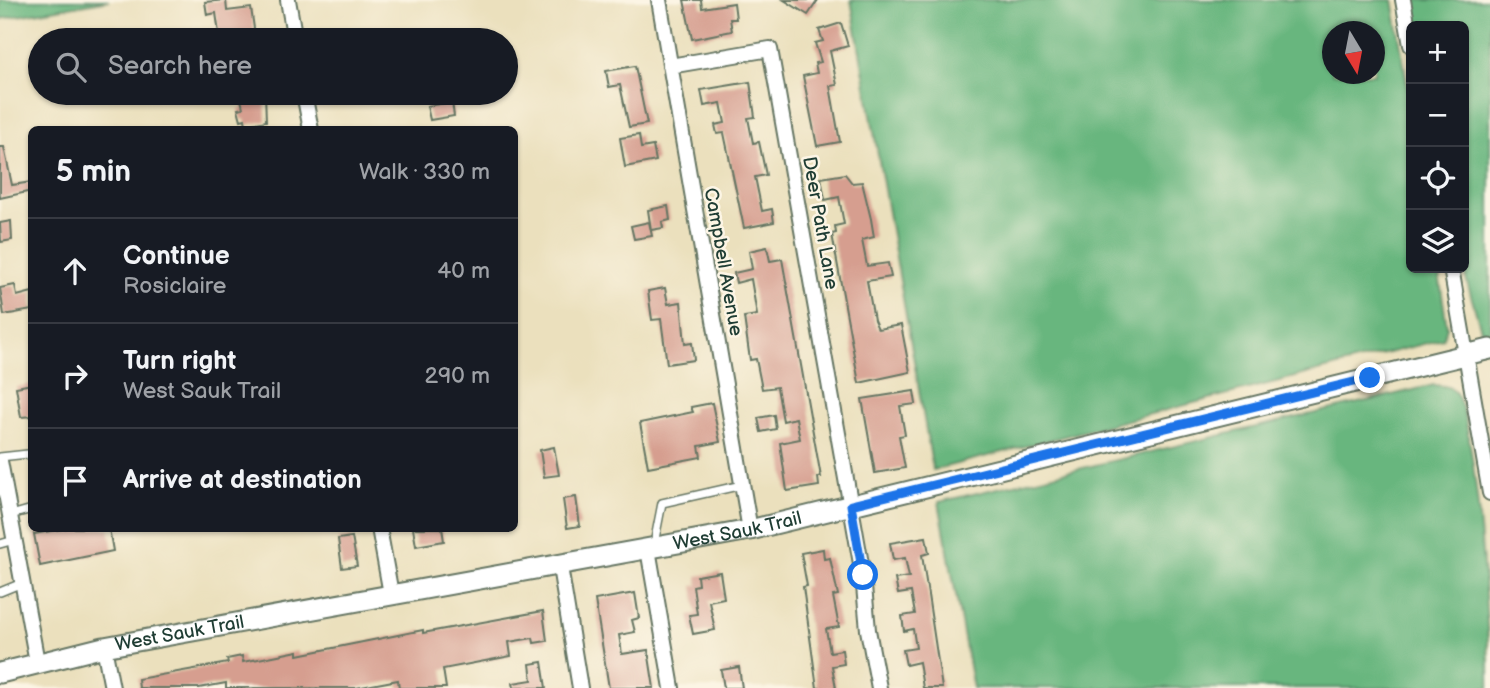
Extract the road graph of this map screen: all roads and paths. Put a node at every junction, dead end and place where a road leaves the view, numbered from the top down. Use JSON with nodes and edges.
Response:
{"nodes":[{"id":1,"x":288,"y":0,"type":"edge"},
{"id":2,"x":659,"y":0,"type":"edge"},
{"id":3,"x":1403,"y":0,"type":"edge"},
{"id":4,"x":1407,"y":21,"type":"edge"},
{"id":5,"x":293,"y":28,"type":"edge"},
{"id":6,"x":670,"y":66,"type":"junction"},
{"id":7,"x":306,"y":105,"type":"edge"},
{"id":8,"x":310,"y":126,"type":"edge"},
{"id":9,"x":1452,"y":273,"type":"edge"},
{"id":10,"x":1490,"y":349,"type":"edge"},
{"id":11,"x":1466,"y":355,"type":"junction"},
{"id":12,"x":28,"y":454,"type":"edge"},
{"id":13,"x":0,"y":459,"type":"edge"},
{"id":14,"x":743,"y":484,"type":"junction"},
{"id":15,"x":1490,"y":493,"type":"edge"},
{"id":16,"x":851,"y":505,"type":"junction"},
{"id":17,"x":28,"y":510,"type":"edge"},
{"id":18,"x":10,"y":515,"type":"junction"},
{"id":19,"x":750,"y":530,"type":"junction"},
{"id":20,"x":380,"y":532,"type":"edge"},
{"id":21,"x":7,"y":542,"type":"edge"},
{"id":22,"x":650,"y":549,"type":"junction"},
{"id":23,"x":561,"y":567,"type":"junction"},
{"id":24,"x":22,"y":583,"type":"junction"},
{"id":25,"x":0,"y":593,"type":"edge"},
{"id":26,"x":391,"y":594,"type":"junction"},
{"id":27,"x":104,"y":647,"type":"junction"},
{"id":28,"x":37,"y":662,"type":"junction"},
{"id":29,"x":0,"y":673,"type":"edge"},
{"id":30,"x":112,"y":688,"type":"edge"},
{"id":31,"x":580,"y":688,"type":"edge"},
{"id":32,"x":672,"y":688,"type":"edge"},
{"id":33,"x":879,"y":688,"type":"edge"}],
"edges":[{"from":1,"to":5,"type":"street"},
{"from":2,"to":6,"type":"street","name":"Campbell Avenue"},
{"from":3,"to":4,"type":"street"},
{"from":6,"to":14,"type":"street","name":"Campbell Avenue"},
{"from":6,"to":16,"type":"street","name":"Deer Path Lane"},
{"from":7,"to":8,"type":"street"},
{"from":9,"to":11,"type":"street"},
{"from":10,"to":11,"type":"main road","name":"West Sauk Trail"},
{"from":11,"to":15,"type":"street"},
{"from":11,"to":16,"type":"main road","name":"West Sauk Trail"},
{"from":12,"to":13,"type":"lane"},
{"from":13,"to":18,"type":"street"},
{"from":14,"to":19,"type":"street","name":"Campbell Avenue"},
{"from":14,"to":22,"type":"lane"},
{"from":16,"to":19,"type":"main road","name":"West Sauk Trail"},
{"from":16,"to":33,"type":"street"},
{"from":17,"to":18,"type":"lane"},
{"from":18,"to":21,"type":"street"},
{"from":19,"to":22,"type":"main road","name":"West Sauk Trail"},
{"from":20,"to":26,"type":"street"},
{"from":21,"to":24,"type":"street"},
{"from":22,"to":23,"type":"main road","name":"West Sauk Trail"},
{"from":22,"to":32,"type":"street"},
{"from":23,"to":26,"type":"main road","name":"West Sauk Trail"},
{"from":23,"to":31,"type":"street"},
{"from":24,"to":25,"type":"lane"},
{"from":24,"to":28,"type":"street"},
{"from":26,"to":27,"type":"main road","name":"West Sauk Trail"},
{"from":27,"to":28,"type":"main road","name":"West Sauk Trail"},
{"from":27,"to":30,"type":"street"},
{"from":28,"to":29,"type":"main road","name":"West Sauk Trail"}]}
